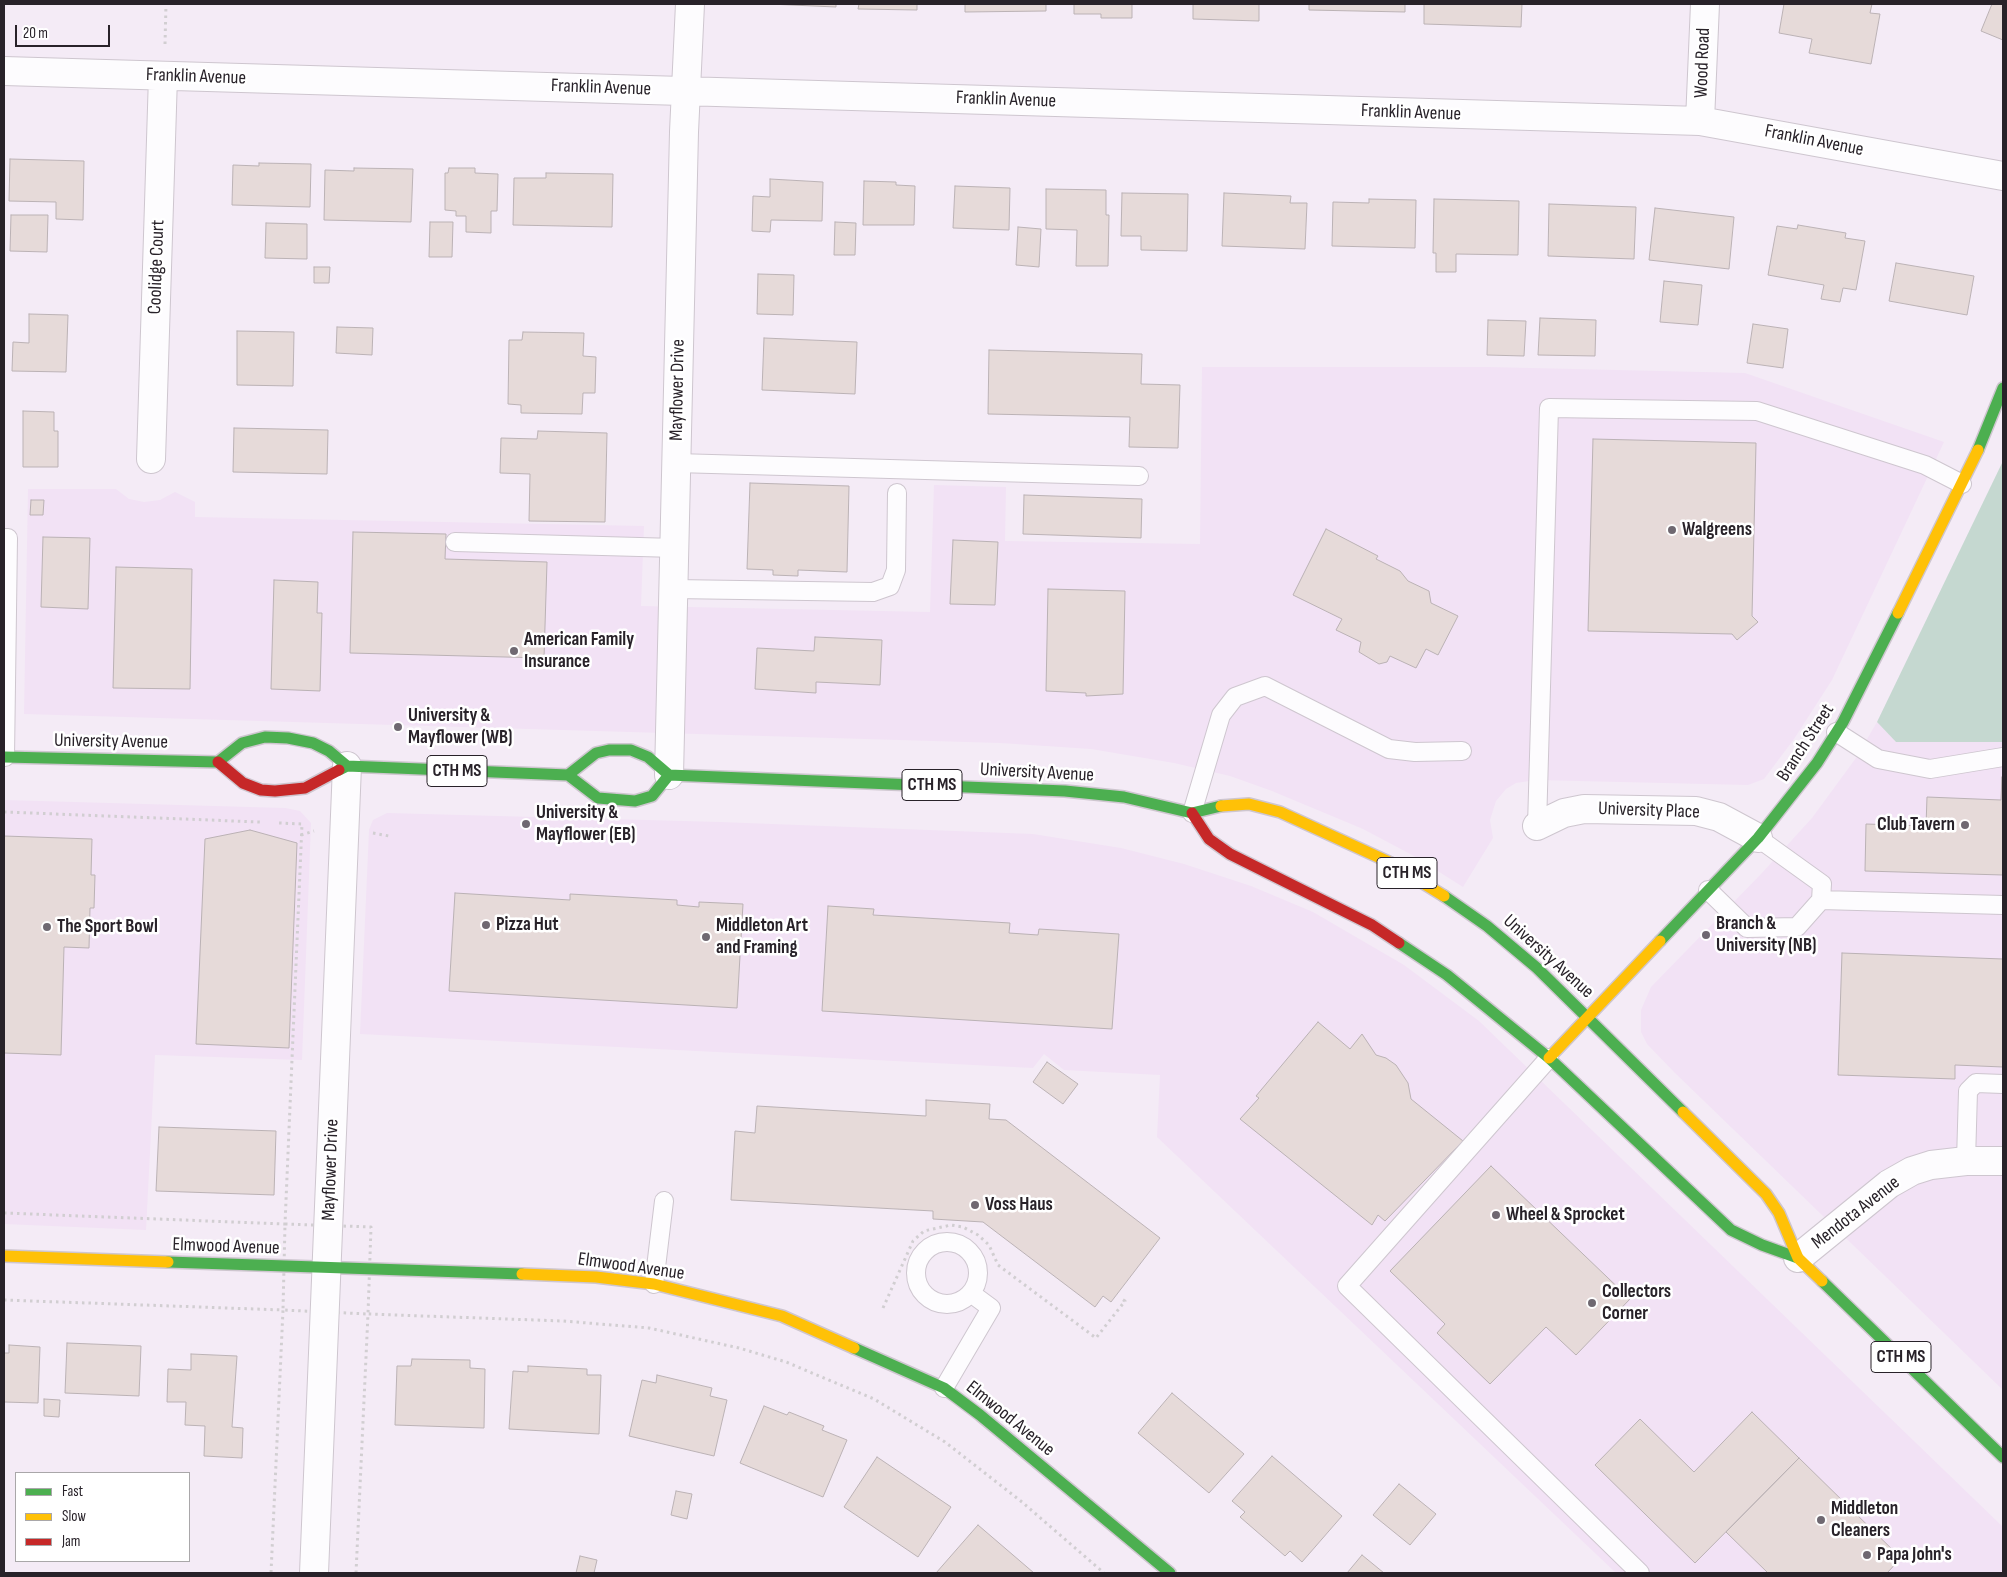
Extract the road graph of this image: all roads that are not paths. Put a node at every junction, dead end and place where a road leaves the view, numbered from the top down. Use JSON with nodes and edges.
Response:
{"nodes":[{"id":1,"x":690,"y":4,"type":"edge"},
{"id":2,"x":1705,"y":4,"type":"edge"},
{"id":3,"x":4,"y":71,"type":"edge"},
{"id":4,"x":163,"y":76,"type":"junction"},
{"id":5,"x":685,"y":90,"type":"junction"},
{"id":6,"x":1700,"y":122,"type":"junction"},
{"id":7,"x":2003,"y":176,"type":"edge"},
{"id":8,"x":2003,"y":388,"type":"edge"},
{"id":9,"x":151,"y":459,"type":"dead end"},
{"id":10,"x":676,"y":463,"type":"junction"},
{"id":11,"x":1139,"y":476,"type":"dead end"},
{"id":12,"x":1962,"y":484,"type":"junction"},
{"id":13,"x":897,"y":493,"type":"dead end"},
{"id":14,"x":4,"y":538,"type":"edge"},
{"id":15,"x":455,"y":542,"type":"dead end"},
{"id":16,"x":676,"y":548,"type":"junction"},
{"id":17,"x":674,"y":589,"type":"junction"},
{"id":18,"x":1836,"y":732,"type":"junction"},
{"id":19,"x":1462,"y":751,"type":"dead end"},
{"id":20,"x":4,"y":757,"type":"edge"},
{"id":21,"x":2003,"y":757,"type":"edge"},
{"id":22,"x":218,"y":762,"type":"junction"},
{"id":23,"x":346,"y":766,"type":"junction"},
{"id":24,"x":568,"y":775,"type":"junction"},
{"id":25,"x":669,"y":775,"type":"junction"},
{"id":26,"x":1192,"y":813,"type":"junction"},
{"id":27,"x":1537,"y":826,"type":"joint"},
{"id":28,"x":1758,"y":838,"type":"junction"},
{"id":29,"x":1708,"y":890,"type":"junction"},
{"id":30,"x":1821,"y":900,"type":"junction"},
{"id":31,"x":2003,"y":905,"type":"edge"},
{"id":32,"x":1587,"y":1017,"type":"junction"},
{"id":33,"x":1549,"y":1058,"type":"junction"},
{"id":34,"x":2003,"y":1084,"type":"edge"},
{"id":35,"x":1966,"y":1161,"type":"junction"},
{"id":36,"x":2003,"y":1161,"type":"edge"},
{"id":37,"x":664,"y":1201,"type":"dead end"},
{"id":38,"x":4,"y":1256,"type":"edge"},
{"id":39,"x":1798,"y":1258,"type":"junction"},
{"id":40,"x":327,"y":1268,"type":"junction"},
{"id":41,"x":654,"y":1284,"type":"junction"},
{"id":42,"x":972,"y":1294,"type":"dead end"},
{"id":43,"x":944,"y":1388,"type":"junction"},
{"id":44,"x":2003,"y":1457,"type":"edge"},
{"id":45,"x":314,"y":1573,"type":"edge"},
{"id":46,"x":1170,"y":1573,"type":"edge"},
{"id":47,"x":1640,"y":1573,"type":"edge"}],
"edges":[{"from":1,"to":5,"type":"street","name":"Mayflower Drive"},
{"from":2,"to":6,"type":"street","name":"Wood Road"},
{"from":3,"to":4,"type":"street","name":"Franklin Avenue"},
{"from":4,"to":5,"type":"street","name":"Franklin Avenue"},
{"from":4,"to":9,"type":"street","name":"Coolidge Court"},
{"from":5,"to":6,"type":"street","name":"Franklin Avenue"},
{"from":5,"to":10,"type":"street","name":"Mayflower Drive"},
{"from":6,"to":7,"type":"street","name":"Franklin Avenue"},
{"from":8,"to":12,"type":"main road","name":"Branch Street"},
{"from":10,"to":11,"type":"lane"},
{"from":10,"to":16,"type":"street","name":"Mayflower Drive"},
{"from":12,"to":18,"type":"main road","name":"Branch Street"},
{"from":12,"to":27,"type":"lane"},
{"from":13,"to":17,"type":"lane"},
{"from":14,"to":20,"type":"lane"},
{"from":15,"to":16,"type":"lane"},
{"from":16,"to":17,"type":"street","name":"Mayflower Drive"},
{"from":17,"to":25,"type":"street","name":"Mayflower Drive"},
{"from":18,"to":21,"type":"lane"},
{"from":18,"to":28,"type":"main road","name":"Branch Street"},
{"from":19,"to":26,"type":"lane"},
{"from":20,"to":22,"type":"main road","name":"University Avenue"},
{"from":22,"to":23,"type":"main road"},
{"from":22,"to":23,"type":"main road"},
{"from":23,"to":24,"type":"main road","number":"CTH MS"},
{"from":23,"to":40,"type":"street","name":"Mayflower Drive"},
{"from":24,"to":25,"type":"main road"},
{"from":24,"to":25,"type":"main road"},
{"from":25,"to":26,"type":"main road","name":"University Avenue","number":"CTH MS"},
{"from":26,"to":32,"type":"main road","name":"University Avenue","number":"CTH MS"},
{"from":26,"to":33,"type":"main road","name":"University Avenue","number":"CTH MS"},
{"from":27,"to":28,"type":"street","name":"University Place"},
{"from":28,"to":29,"type":"main road","name":"Branch Street"},
{"from":28,"to":30,"type":"lane"},
{"from":29,"to":30,"type":"lane"},
{"from":29,"to":32,"type":"main road","name":"Branch Street"},
{"from":30,"to":31,"type":"lane"},
{"from":32,"to":33,"type":"main road","name":"Branch Street"},
{"from":32,"to":39,"type":"main road","name":"University Avenue","number":"CTH MS"},
{"from":33,"to":39,"type":"main road","name":"University Avenue","number":"CTH MS"},
{"from":33,"to":47,"type":"lane"},
{"from":34,"to":35,"type":"lane"},
{"from":35,"to":36,"type":"street","name":"Mendota Avenue"},
{"from":35,"to":39,"type":"street","name":"Mendota Avenue"},
{"from":37,"to":41,"type":"lane"},
{"from":38,"to":40,"type":"main road","name":"Elmwood Avenue"},
{"from":39,"to":44,"type":"main road","name":"University Avenue","number":"CTH MS"},
{"from":40,"to":41,"type":"main road","name":"Elmwood Avenue"},
{"from":40,"to":45,"type":"street","name":"Mayflower Drive"},
{"from":41,"to":43,"type":"main road","name":"Elmwood Avenue"},
{"from":42,"to":43,"type":"lane"},
{"from":43,"to":46,"type":"main road","name":"Elmwood Avenue"}]}
